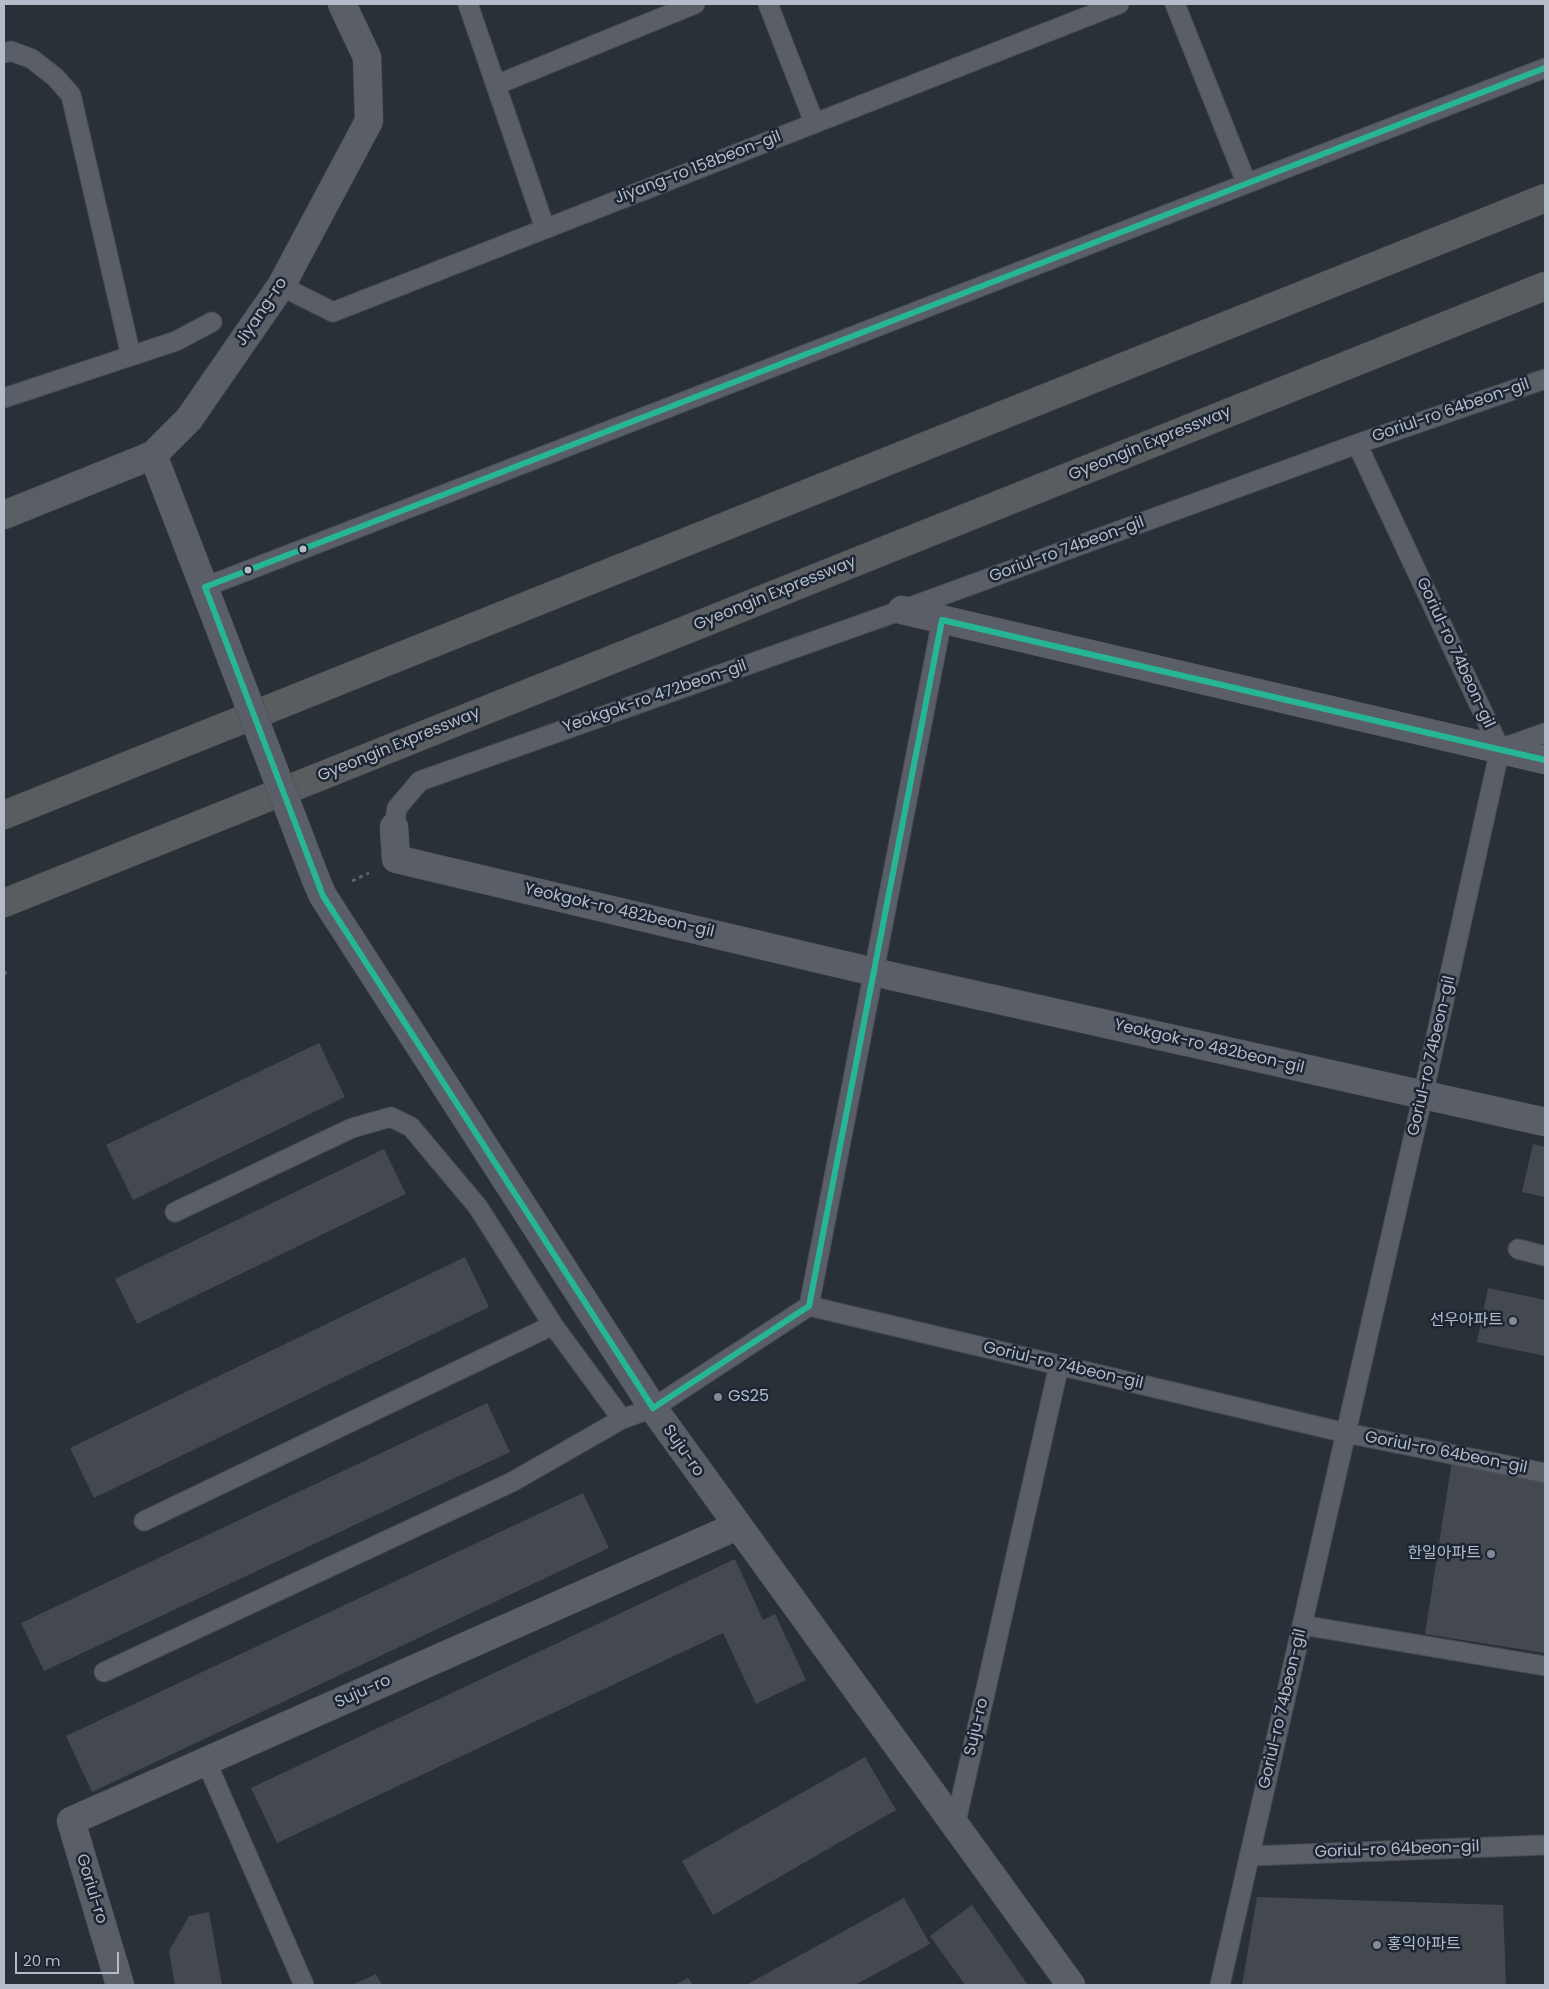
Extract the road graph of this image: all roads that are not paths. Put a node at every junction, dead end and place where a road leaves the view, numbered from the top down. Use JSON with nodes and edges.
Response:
{"nodes":[{"id":1,"x":342,"y":4,"type":"edge"},
{"id":2,"x":468,"y":4,"type":"edge"},
{"id":3,"x":695,"y":4,"type":"edge"},
{"id":4,"x":768,"y":4,"type":"edge"},
{"id":5,"x":1118,"y":4,"type":"edge"},
{"id":6,"x":1175,"y":4,"type":"edge"},
{"id":7,"x":4,"y":53,"type":"edge"},
{"id":8,"x":1545,"y":68,"type":"edge"},
{"id":9,"x":496,"y":85,"type":"junction"},
{"id":10,"x":814,"y":122,"type":"junction"},
{"id":11,"x":1246,"y":182,"type":"junction"},
{"id":12,"x":1545,"y":198,"type":"edge"},
{"id":13,"x":545,"y":228,"type":"junction"},
{"id":14,"x":281,"y":286,"type":"junction"},
{"id":15,"x":1545,"y":286,"type":"edge"},
{"id":16,"x":212,"y":322,"type":"dead end"},
{"id":17,"x":130,"y":356,"type":"junction"},
{"id":18,"x":1545,"y":379,"type":"edge"},
{"id":19,"x":4,"y":398,"type":"edge"},
{"id":20,"x":1357,"y":444,"type":"junction"},
{"id":21,"x":154,"y":455,"type":"junction"},
{"id":22,"x":4,"y":515,"type":"edge"},
{"id":23,"x":205,"y":587,"type":"junction"},
{"id":24,"x":902,"y":610,"type":"junction"},
{"id":25,"x":942,"y":620,"type":"junction"},
{"id":26,"x":1545,"y":733,"type":"edge"},
{"id":27,"x":1500,"y":749,"type":"junction"},
{"id":28,"x":1545,"y":760,"type":"edge"},
{"id":29,"x":4,"y":815,"type":"edge"},
{"id":30,"x":394,"y":827,"type":"joint"},
{"id":31,"x":4,"y":903,"type":"edge"},
{"id":32,"x":874,"y":972,"type":"junction"},
{"id":33,"x":1423,"y":1095,"type":"junction"},
{"id":34,"x":1545,"y":1122,"type":"edge"},
{"id":35,"x":175,"y":1212,"type":"dead end"},
{"id":36,"x":1518,"y":1248,"type":"dead end"},
{"id":37,"x":1545,"y":1256,"type":"edge"},
{"id":38,"x":809,"y":1306,"type":"junction"},
{"id":39,"x":553,"y":1325,"type":"junction"},
{"id":40,"x":1059,"y":1365,"type":"junction"},
{"id":41,"x":653,"y":1408,"type":"junction"},
{"id":42,"x":622,"y":1419,"type":"junction"},
{"id":43,"x":1346,"y":1433,"type":"junction"},
{"id":44,"x":1545,"y":1473,"type":"edge"},
{"id":45,"x":144,"y":1521,"type":"dead end"},
{"id":46,"x":737,"y":1526,"type":"junction"},
{"id":47,"x":1302,"y":1625,"type":"junction"},
{"id":48,"x":1545,"y":1666,"type":"edge"},
{"id":49,"x":104,"y":1672,"type":"dead end"},
{"id":50,"x":206,"y":1761,"type":"junction"},
{"id":51,"x":71,"y":1821,"type":"joint"},
{"id":52,"x":955,"y":1826,"type":"junction"},
{"id":53,"x":1545,"y":1845,"type":"edge"},
{"id":54,"x":1249,"y":1856,"type":"junction"},
{"id":55,"x":120,"y":1985,"type":"edge"},
{"id":56,"x":304,"y":1985,"type":"edge"},
{"id":57,"x":1071,"y":1985,"type":"edge"},
{"id":58,"x":1220,"y":1985,"type":"edge"}],
"edges":[{"from":1,"to":14,"type":"street","name":"Jiyang-ro"},
{"from":2,"to":9,"type":"lane"},
{"from":3,"to":9,"type":"lane"},
{"from":4,"to":10,"type":"lane"},
{"from":5,"to":10,"type":"lane","name":"Jiyang-ro 158beon-gil"},
{"from":6,"to":11,"type":"lane"},
{"from":7,"to":17,"type":"lane"},
{"from":8,"to":11,"type":"lane"},
{"from":9,"to":13,"type":"lane"},
{"from":10,"to":13,"type":"lane","name":"Jiyang-ro 158beon-gil"},
{"from":11,"to":23,"type":"lane"},
{"from":12,"to":29,"type":"highway"},
{"from":13,"to":14,"type":"lane","name":"Jiyang-ro 158beon-gil"},
{"from":14,"to":21,"type":"street","name":"Jiyang-ro"},
{"from":15,"to":31,"type":"highway","name":"Gyeongin Expressway"},
{"from":16,"to":17,"type":"lane"},
{"from":17,"to":19,"type":"lane"},
{"from":18,"to":20,"type":"lane","name":"Goriul-ro 64beon-gil"},
{"from":20,"to":24,"type":"lane","name":"Goriul-ro 74beon-gil"},
{"from":20,"to":27,"type":"lane","name":"Goriul-ro 74beon-gil"},
{"from":21,"to":22,"type":"street","name":"Jiyang-ro"},
{"from":21,"to":23,"type":"street","name":"Suju-ro"},
{"from":23,"to":41,"type":"street","name":"Suju-ro","bridge":true},
{"from":24,"to":25,"type":"street"},
{"from":24,"to":30,"type":"lane","name":"Yeokgok-ro 472beon-gil"},
{"from":25,"to":27,"type":"street"},
{"from":25,"to":32,"type":"lane"},
{"from":26,"to":27,"type":"lane"},
{"from":27,"to":28,"type":"street"},
{"from":27,"to":33,"type":"lane","name":"Goriul-ro 74beon-gil"},
{"from":30,"to":32,"type":"street","name":"Yeokgok-ro 482beon-gil"},
{"from":32,"to":33,"type":"street","name":"Yeokgok-ro 482beon-gil"},
{"from":32,"to":38,"type":"lane"},
{"from":33,"to":34,"type":"street","name":"Yeokgok-ro 482beon-gil"},
{"from":33,"to":43,"type":"lane","name":"Goriul-ro 74beon-gil"},
{"from":35,"to":39,"type":"lane"},
{"from":36,"to":37,"type":"lane"},
{"from":38,"to":40,"type":"lane","name":"Goriul-ro 74beon-gil"},
{"from":38,"to":41,"type":"lane"},
{"from":39,"to":42,"type":"lane"},
{"from":39,"to":45,"type":"lane"},
{"from":40,"to":43,"type":"lane","name":"Goriul-ro 74beon-gil"},
{"from":40,"to":52,"type":"lane","name":"Suju-ro"},
{"from":41,"to":42,"type":"lane"},
{"from":41,"to":46,"type":"street","name":"Suju-ro"},
{"from":42,"to":49,"type":"lane"},
{"from":43,"to":44,"type":"lane","name":"Goriul-ro 64beon-gil"},
{"from":43,"to":47,"type":"lane","name":"Goriul-ro 74beon-gil"},
{"from":46,"to":50,"type":"street","name":"Suju-ro"},
{"from":46,"to":52,"type":"street","name":"Suju-ro"},
{"from":47,"to":48,"type":"lane"},
{"from":47,"to":54,"type":"lane","name":"Goriul-ro 74beon-gil"},
{"from":50,"to":51,"type":"street","name":"Suju-ro"},
{"from":50,"to":56,"type":"lane"},
{"from":51,"to":55,"type":"street","name":"Goriul-ro"},
{"from":52,"to":57,"type":"street","name":"Suju-ro"},
{"from":53,"to":54,"type":"lane","name":"Goriul-ro 64beon-gil"},
{"from":54,"to":58,"type":"lane","name":"Goriul-ro 74beon-gil"}]}
